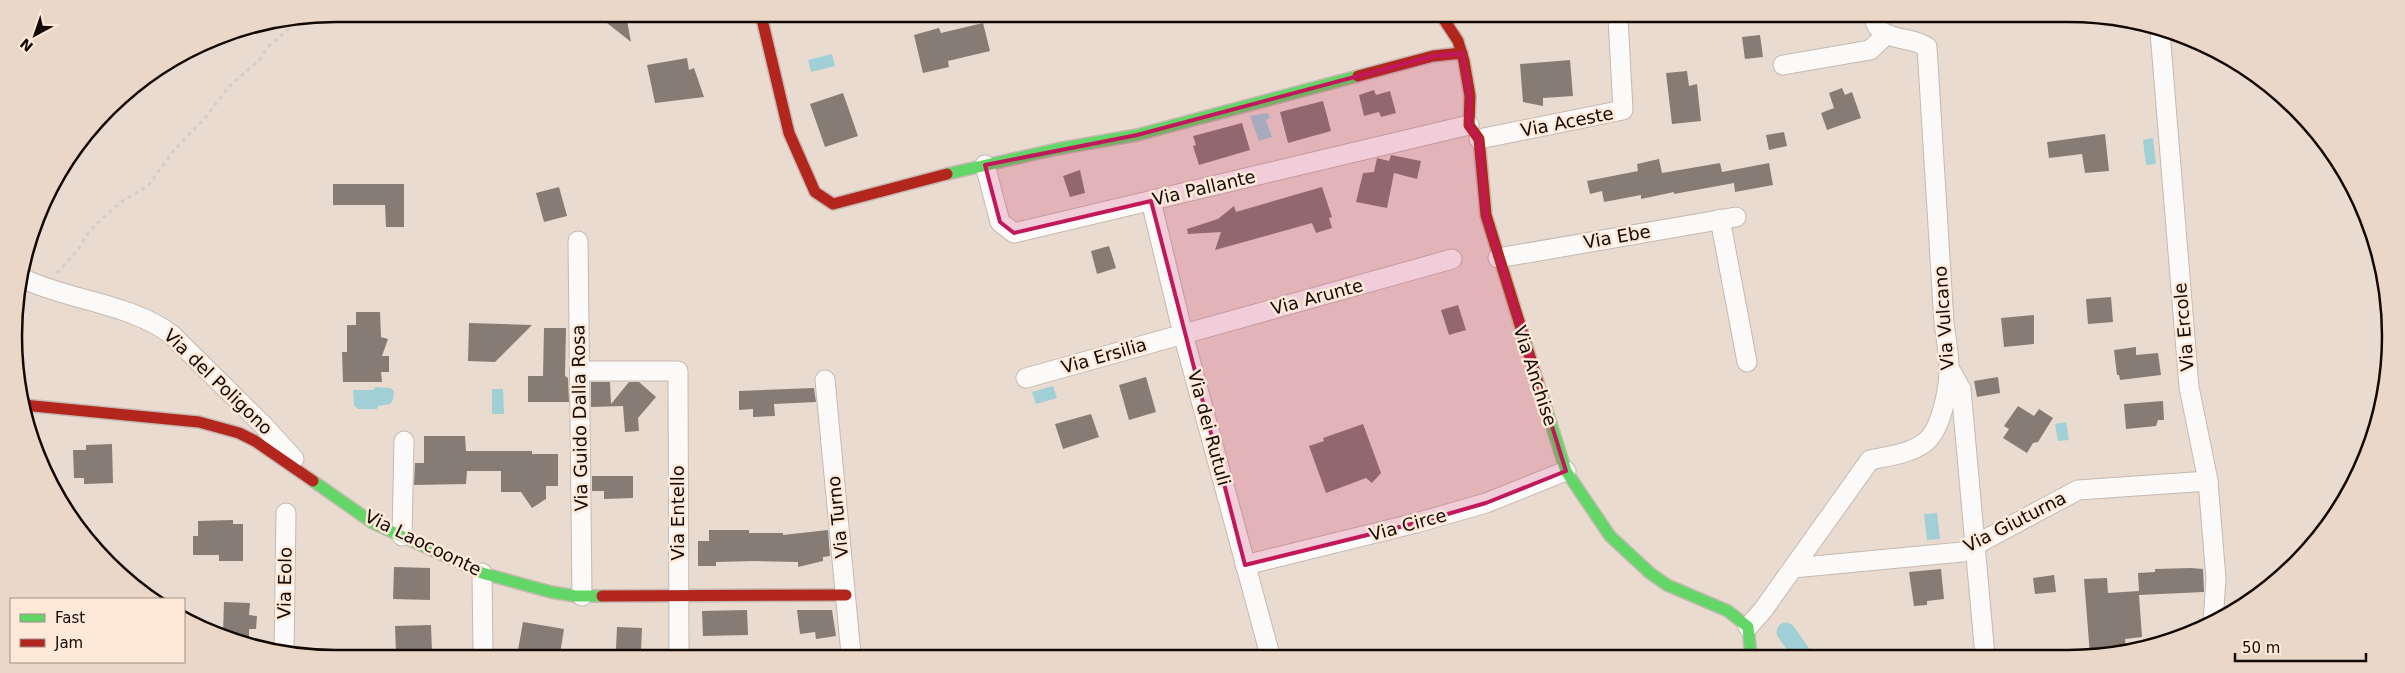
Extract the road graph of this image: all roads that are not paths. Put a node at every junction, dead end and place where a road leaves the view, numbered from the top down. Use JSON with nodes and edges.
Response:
{"nodes":[{"id":1,"x":763,"y":22,"type":"edge"},
{"id":2,"x":1446,"y":22,"type":"edge"},
{"id":3,"x":1618,"y":22,"type":"edge"},
{"id":4,"x":1875,"y":22,"type":"edge"},
{"id":5,"x":1886,"y":35,"type":"junction"},
{"id":6,"x":2160,"y":36,"type":"edge"},
{"id":7,"x":1462,"y":53,"type":"junction"},
{"id":8,"x":1784,"y":65,"type":"dead end"},
{"id":9,"x":1474,"y":132,"type":"junction"},
{"id":10,"x":985,"y":165,"type":"junction"},
{"id":11,"x":1151,"y":201,"type":"junction"},
{"id":12,"x":578,"y":241,"type":"dead end"},
{"id":13,"x":1498,"y":258,"type":"junction"},
{"id":14,"x":1452,"y":260,"type":"dead end"},
{"id":15,"x":28,"y":281,"type":"edge"},
{"id":16,"x":1183,"y":334,"type":"junction"},
{"id":17,"x":1747,"y":362,"type":"dead end"},
{"id":18,"x":1949,"y":368,"type":"junction"},
{"id":19,"x":580,"y":371,"type":"junction"},
{"id":20,"x":1026,"y":378,"type":"dead end"},
{"id":21,"x":825,"y":380,"type":"dead end"},
{"id":22,"x":31,"y":406,"type":"edge"},
{"id":23,"x":404,"y":441,"type":"dead end"},
{"id":24,"x":1566,"y":471,"type":"junction"},
{"id":25,"x":312,"y":479,"type":"junction"},
{"id":26,"x":2208,"y":481,"type":"junction"},
{"id":27,"x":286,"y":513,"type":"dead end"},
{"id":28,"x":402,"y":536,"type":"junction"},
{"id":29,"x":1976,"y":544,"type":"junction"},
{"id":30,"x":1245,"y":565,"type":"junction"},
{"id":31,"x":1793,"y":568,"type":"junction"},
{"id":32,"x":482,"y":573,"type":"junction"},
{"id":33,"x":582,"y":596,"type":"junction"},
{"id":34,"x":678,"y":596,"type":"junction"},
{"id":35,"x":846,"y":596,"type":"junction"},
{"id":36,"x":2214,"y":615,"type":"edge"},
{"id":37,"x":1748,"y":627,"type":"junction"},
{"id":38,"x":284,"y":646,"type":"edge"},
{"id":39,"x":483,"y":650,"type":"edge"},
{"id":40,"x":679,"y":650,"type":"edge"},
{"id":41,"x":852,"y":650,"type":"edge"},
{"id":42,"x":1269,"y":650,"type":"edge"},
{"id":43,"x":1750,"y":650,"type":"edge"},
{"id":44,"x":1985,"y":650,"type":"edge"}],
"edges":[{"from":1,"to":10,"type":"street"},
{"from":2,"to":7,"type":"street","name":"Via Anchise"},
{"from":3,"to":9,"type":"street","name":"Via Aceste"},
{"from":4,"to":5,"type":"street"},
{"from":5,"to":8,"type":"street"},
{"from":5,"to":18,"type":"street","name":"Via Vulcano"},
{"from":6,"to":26,"type":"street","name":"Via Ercole"},
{"from":7,"to":9,"type":"street","name":"Via Anchise"},
{"from":7,"to":10,"type":"street"},
{"from":9,"to":11,"type":"street","name":"Via Pallante"},
{"from":9,"to":13,"type":"street","name":"Via Anchise"},
{"from":10,"to":11,"type":"street","name":"Via Pallante"},
{"from":11,"to":16,"type":"street","name":"Via dei Rutuli"},
{"from":12,"to":19,"type":"street","name":"Via Guido Dalla Rosa"},
{"from":13,"to":17,"type":"street","name":"Via Ebe"},
{"from":13,"to":24,"type":"street","name":"Via Anchise"},
{"from":14,"to":16,"type":"street","name":"Via Arunte"},
{"from":15,"to":25,"type":"street","name":"Via del Poligono"},
{"from":16,"to":20,"type":"street","name":"Via Ersilia"},
{"from":16,"to":30,"type":"street","name":"Via dei Rutuli"},
{"from":18,"to":29,"type":"street"},
{"from":18,"to":31,"type":"street","name":"Via Vulcano"},
{"from":19,"to":33,"type":"street","name":"Via Guido Dalla Rosa"},
{"from":19,"to":34,"type":"street","name":"Via Entello"},
{"from":21,"to":35,"type":"street","name":"Via Turno"},
{"from":22,"to":25,"type":"street","name":"Via Laocoonte"},
{"from":23,"to":28,"type":"street"},
{"from":24,"to":30,"type":"street","name":"Via Circe"},
{"from":24,"to":37,"type":"street","name":"Via Anchise"},
{"from":25,"to":28,"type":"street","name":"Via Laocoonte"},
{"from":26,"to":29,"type":"street","name":"Via Giuturna"},
{"from":26,"to":36,"type":"street","name":"Via Ercole"},
{"from":27,"to":38,"type":"street","name":"Via Eolo"},
{"from":28,"to":32,"type":"street","name":"Via Laocoonte"},
{"from":29,"to":31,"type":"street","name":"Via Giuturna"},
{"from":29,"to":44,"type":"street"},
{"from":30,"to":42,"type":"street","name":"Via dei Rutuli"},
{"from":31,"to":37,"type":"street","name":"Via Vulcano"},
{"from":32,"to":33,"type":"street","name":"Via Laocoonte"},
{"from":32,"to":39,"type":"street"},
{"from":33,"to":34,"type":"street","name":"Via Laocoonte"},
{"from":34,"to":35,"type":"street","name":"Via Laocoonte"},
{"from":34,"to":40,"type":"street","name":"Via Entello"},
{"from":35,"to":41,"type":"street","name":"Via Turno"},
{"from":37,"to":43,"type":"street"}]}
